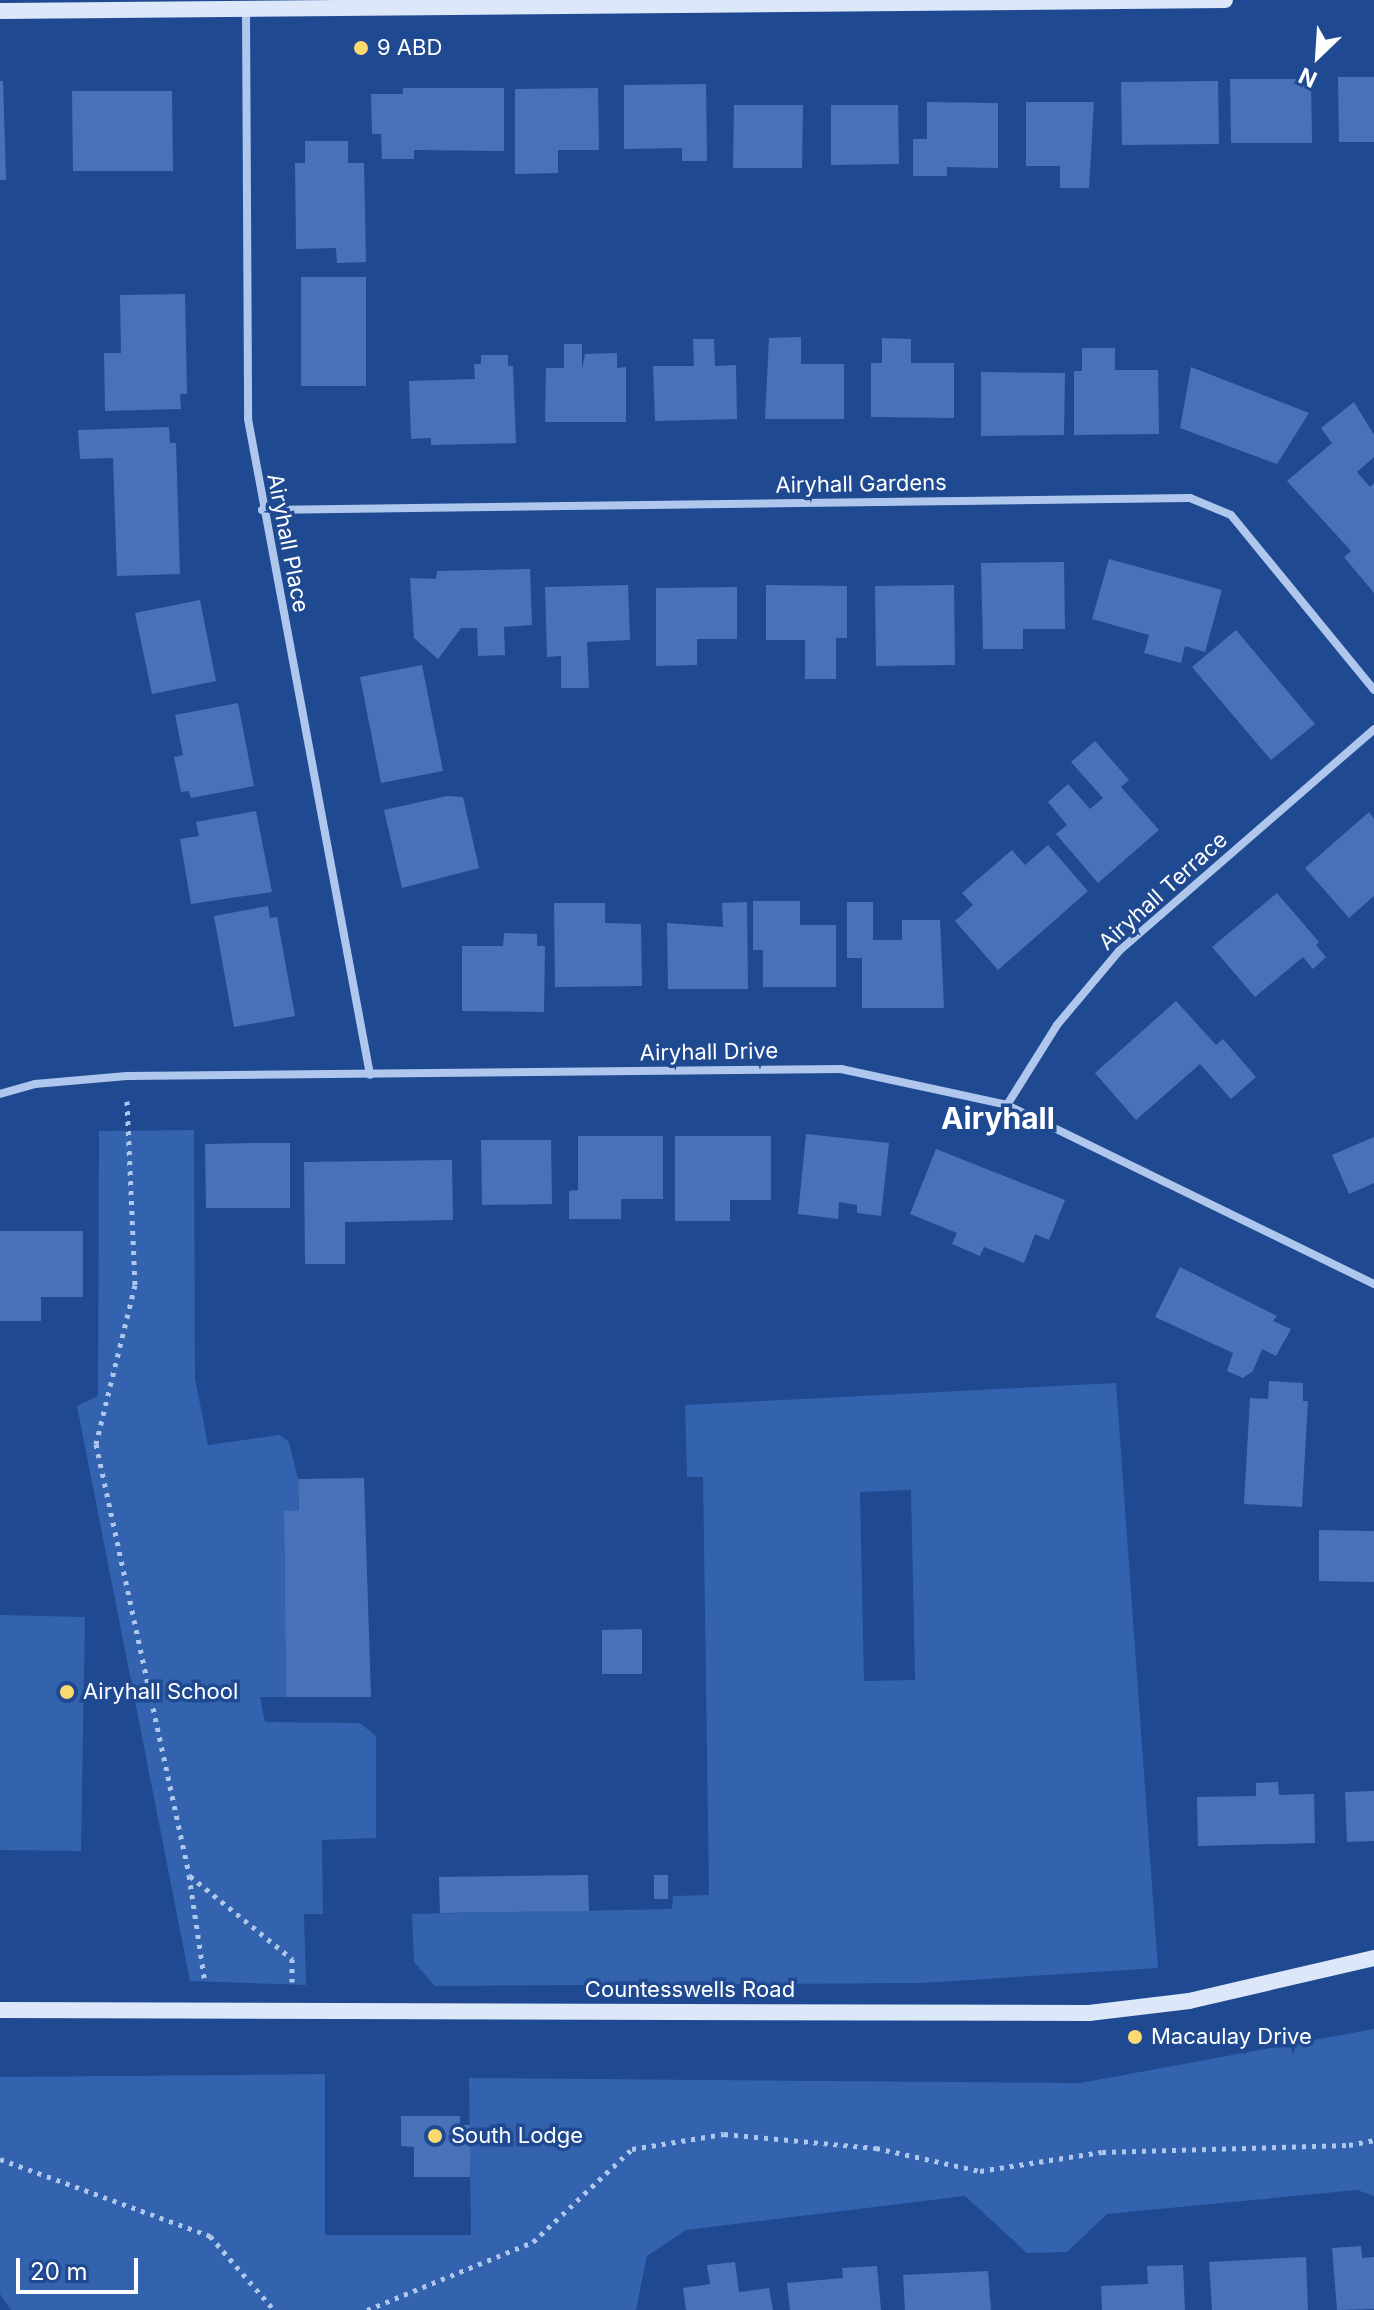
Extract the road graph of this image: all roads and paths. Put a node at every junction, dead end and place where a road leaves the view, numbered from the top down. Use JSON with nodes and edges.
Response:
{"nodes":[{"id":1,"x":1225,"y":0,"type":"edge"},
{"id":2,"x":0,"y":11,"type":"edge"},
{"id":3,"x":246,"y":11,"type":"junction"},
{"id":4,"x":262,"y":510,"type":"junction"},
{"id":5,"x":1374,"y":690,"type":"edge"},
{"id":6,"x":1374,"y":729,"type":"edge"},
{"id":7,"x":370,"y":1075,"type":"junction"},
{"id":8,"x":127,"y":1076,"type":"junction"},
{"id":9,"x":0,"y":1094,"type":"edge"},
{"id":10,"x":1007,"y":1105,"type":"junction"},
{"id":11,"x":1374,"y":1284,"type":"edge"},
{"id":12,"x":189,"y":1875,"type":"junction"},
{"id":13,"x":1374,"y":1958,"type":"edge"},
{"id":14,"x":0,"y":2010,"type":"edge"},
{"id":15,"x":209,"y":2010,"type":"junction"},
{"id":16,"x":292,"y":2011,"type":"junction"},
{"id":17,"x":1374,"y":2140,"type":"edge"},
{"id":18,"x":0,"y":2159,"type":"edge"},
{"id":19,"x":274,"y":2310,"type":"edge"},
{"id":20,"x":367,"y":2310,"type":"edge"}],
"edges":[{"from":1,"to":3,"type":"street"},
{"from":2,"to":3,"type":"street"},
{"from":3,"to":4,"type":"street","name":"Airyhall Place"},
{"from":4,"to":5,"type":"street","name":"Airyhall Gardens"},
{"from":4,"to":7,"type":"street","name":"Airyhall Place"},
{"from":6,"to":10,"type":"street","name":"Airyhall Terrace"},
{"from":7,"to":8,"type":"street","name":"Airyhall Drive"},
{"from":7,"to":10,"type":"street","name":"Airyhall Drive"},
{"from":8,"to":9,"type":"street","name":"Airyhall Drive"},
{"from":8,"to":12,"type":"path"},
{"from":10,"to":11,"type":"street","name":"Airyhall Drive"},
{"from":12,"to":15,"type":"path"},
{"from":12,"to":16,"type":"path"},
{"from":13,"to":16,"type":"street","name":"Countesswells Road"},
{"from":14,"to":15,"type":"street","name":"Countesswells Road"},
{"from":15,"to":16,"type":"street","name":"Countesswells Road"},
{"from":17,"to":20,"type":"path"},
{"from":18,"to":19,"type":"path"}]}
